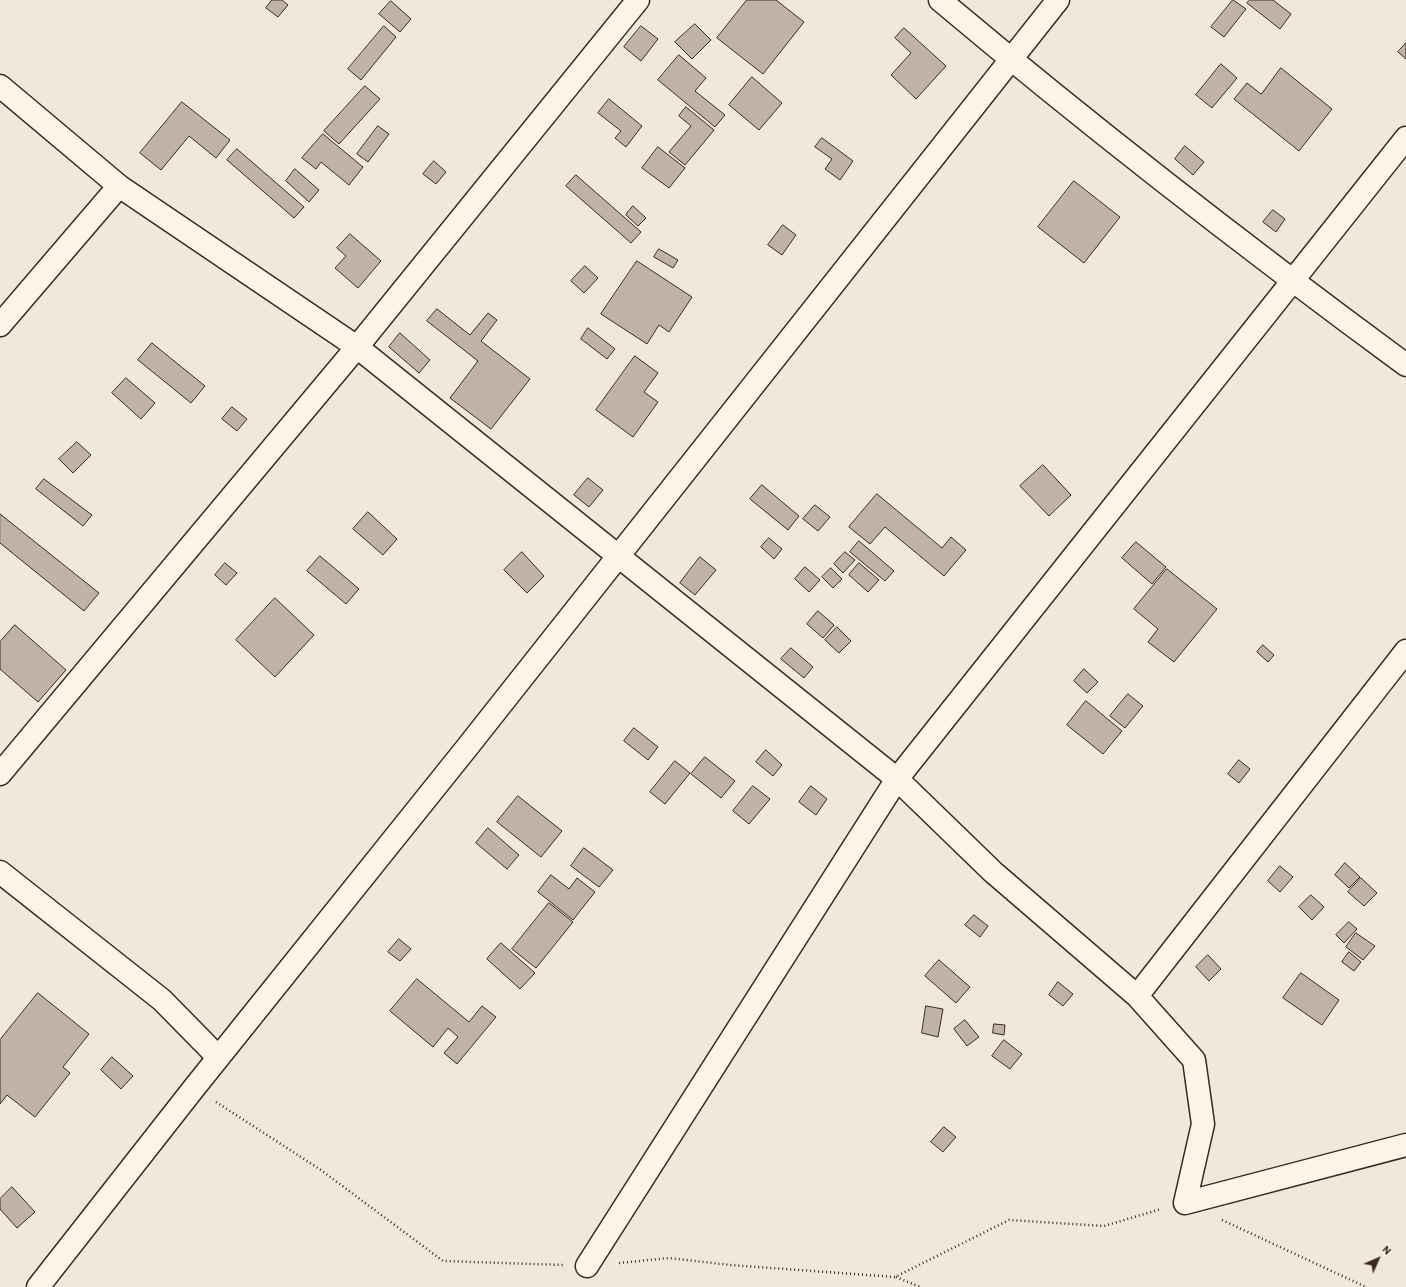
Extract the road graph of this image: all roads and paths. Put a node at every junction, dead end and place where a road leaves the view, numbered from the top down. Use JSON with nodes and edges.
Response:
{"nodes":[{"id":1,"x":638,"y":0,"type":"edge"},
{"id":2,"x":940,"y":0,"type":"edge"},
{"id":3,"x":1058,"y":0,"type":"edge"},
{"id":4,"x":1011,"y":60,"type":"junction"},
{"id":5,"x":0,"y":86,"type":"edge"},
{"id":6,"x":1406,"y":138,"type":"edge"},
{"id":7,"x":118,"y":186,"type":"junction"},
{"id":8,"x":1292,"y":281,"type":"junction"},
{"id":9,"x":0,"y":325,"type":"edge"},
{"id":10,"x":357,"y":347,"type":"junction"},
{"id":11,"x":1406,"y":365,"type":"edge"},
{"id":12,"x":618,"y":556,"type":"junction"},
{"id":13,"x":1406,"y":651,"type":"edge"},
{"id":14,"x":0,"y":774,"type":"edge"},
{"id":15,"x":897,"y":779,"type":"junction"},
{"id":16,"x":0,"y":872,"type":"edge"},
{"id":17,"x":1137,"y":996,"type":"junction"},
{"id":18,"x":218,"y":1057,"type":"junction"},
{"id":19,"x":194,"y":1088,"type":"junction"},
{"id":20,"x":1406,"y":1146,"type":"edge"},
{"id":21,"x":1185,"y":1203,"type":"junction"},
{"id":22,"x":1220,"y":1219,"type":"dead end"},
{"id":23,"x":588,"y":1266,"type":"junction"},
{"id":24,"x":895,"y":1277,"type":"junction"},
{"id":25,"x":38,"y":1287,"type":"edge"},
{"id":26,"x":920,"y":1287,"type":"edge"},
{"id":27,"x":1366,"y":1287,"type":"edge"}],
"edges":[{"from":1,"to":10,"type":"street"},
{"from":2,"to":4,"type":"street"},
{"from":3,"to":4,"type":"street"},
{"from":4,"to":8,"type":"street"},
{"from":4,"to":12,"type":"street"},
{"from":5,"to":7,"type":"street"},
{"from":6,"to":8,"type":"street"},
{"from":7,"to":9,"type":"street"},
{"from":7,"to":10,"type":"street"},
{"from":8,"to":11,"type":"street"},
{"from":8,"to":15,"type":"street"},
{"from":10,"to":12,"type":"street"},
{"from":10,"to":14,"type":"street"},
{"from":12,"to":15,"type":"street"},
{"from":12,"to":18,"type":"street"},
{"from":13,"to":17,"type":"street"},
{"from":15,"to":17,"type":"street"},
{"from":15,"to":23,"type":"street"},
{"from":16,"to":18,"type":"street"},
{"from":17,"to":21,"type":"street"},
{"from":18,"to":19,"type":"street"},
{"from":19,"to":23,"type":"path"},
{"from":19,"to":25,"type":"street"},
{"from":20,"to":21,"type":"street"},
{"from":21,"to":24,"type":"path"},
{"from":22,"to":27,"type":"path"},
{"from":23,"to":24,"type":"path"},
{"from":24,"to":26,"type":"path"}]}
